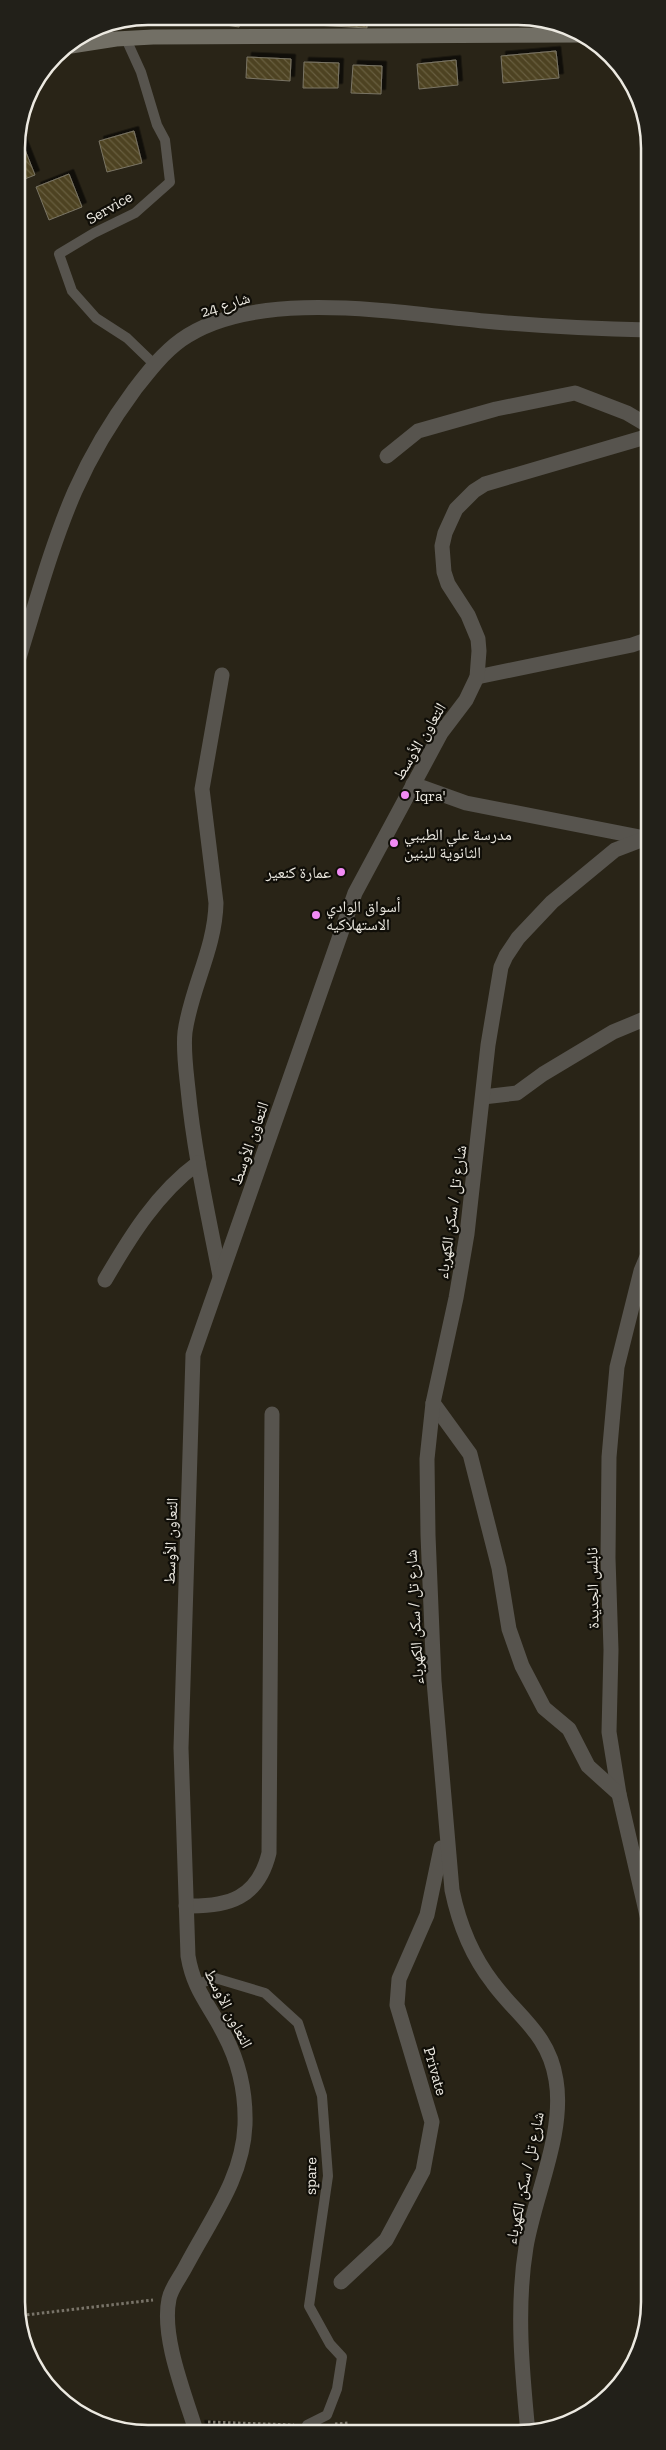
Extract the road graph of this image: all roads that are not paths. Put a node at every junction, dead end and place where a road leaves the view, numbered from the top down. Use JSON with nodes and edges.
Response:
{"nodes":[{"id":1,"x":564,"y":35,"type":"edge"},
{"id":2,"x":126,"y":39,"type":"junction"},
{"id":3,"x":84,"y":44,"type":"edge"},
{"id":4,"x":641,"y":330,"type":"edge"},
{"id":5,"x":154,"y":364,"type":"junction"},
{"id":6,"x":641,"y":421,"type":"edge"},
{"id":7,"x":641,"y":438,"type":"edge"},
{"id":8,"x":387,"y":456,"type":"dead end"},
{"id":9,"x":25,"y":640,"type":"edge"},
{"id":10,"x":641,"y":642,"type":"edge"},
{"id":11,"x":222,"y":675,"type":"dead end"},
{"id":12,"x":476,"y":677,"type":"junction"},
{"id":13,"x":414,"y":784,"type":"junction"},
{"id":14,"x":641,"y":837,"type":"edge"},
{"id":15,"x":641,"y":840,"type":"edge"},
{"id":16,"x":641,"y":1020,"type":"edge"},
{"id":17,"x":483,"y":1097,"type":"junction"},
{"id":18,"x":198,"y":1163,"type":"junction"},
{"id":19,"x":641,"y":1271,"type":"edge"},
{"id":20,"x":220,"y":1277,"type":"junction"},
{"id":21,"x":105,"y":1280,"type":"dead end"},
{"id":22,"x":433,"y":1403,"type":"junction"},
{"id":23,"x":272,"y":1414,"type":"dead end"},
{"id":24,"x":619,"y":1794,"type":"junction"},
{"id":25,"x":441,"y":1848,"type":"dead end"},
{"id":26,"x":641,"y":1889,"type":"edge"},
{"id":27,"x":186,"y":1906,"type":"junction"},
{"id":28,"x":195,"y":1985,"type":"junction"},
{"id":29,"x":341,"y":2282,"type":"dead end"},
{"id":30,"x":527,"y":2424,"type":"edge"},
{"id":31,"x":194,"y":2425,"type":"edge"},
{"id":32,"x":307,"y":2425,"type":"road end"}],
"edges":[{"from":1,"to":2,"type":"street"},
{"from":2,"to":3,"type":"street"},
{"from":2,"to":5,"type":"lane","name":"Service"},
{"from":4,"to":5,"type":"street","name":"شارع 24"},
{"from":5,"to":9,"type":"street","name":"شارع 24"},
{"from":6,"to":8,"type":"street"},
{"from":7,"to":12,"type":"street","name":"التعاون الأوسط"},
{"from":10,"to":12,"type":"street"},
{"from":11,"to":18,"type":"street"},
{"from":12,"to":13,"type":"street","name":"التعاون الأوسط"},
{"from":13,"to":14,"type":"street"},
{"from":13,"to":20,"type":"street","name":"التعاون الأوسط"},
{"from":15,"to":17,"type":"street","name":"شارع تل / سكن الكهرباء"},
{"from":16,"to":17,"type":"street"},
{"from":17,"to":22,"type":"street","name":"شارع تل / سكن الكهرباء"},
{"from":18,"to":20,"type":"street"},
{"from":18,"to":21,"type":"street"},
{"from":19,"to":24,"type":"street","name":"نابلس الجديدة"},
{"from":20,"to":27,"type":"street","name":"التعاون الأوسط"},
{"from":22,"to":24,"type":"street"},
{"from":22,"to":30,"type":"street","name":"شارع تل / سكن الكهرباء"},
{"from":23,"to":27,"type":"street"},
{"from":24,"to":26,"type":"street","name":"نابلس الجديدة"},
{"from":25,"to":29,"type":"street","name":"Private"},
{"from":27,"to":28,"type":"street","name":"التعاون الأوسط"},
{"from":28,"to":31,"type":"street","name":"التعاون الأوسط"},
{"from":28,"to":32,"type":"lane","name":"spare"}]}
